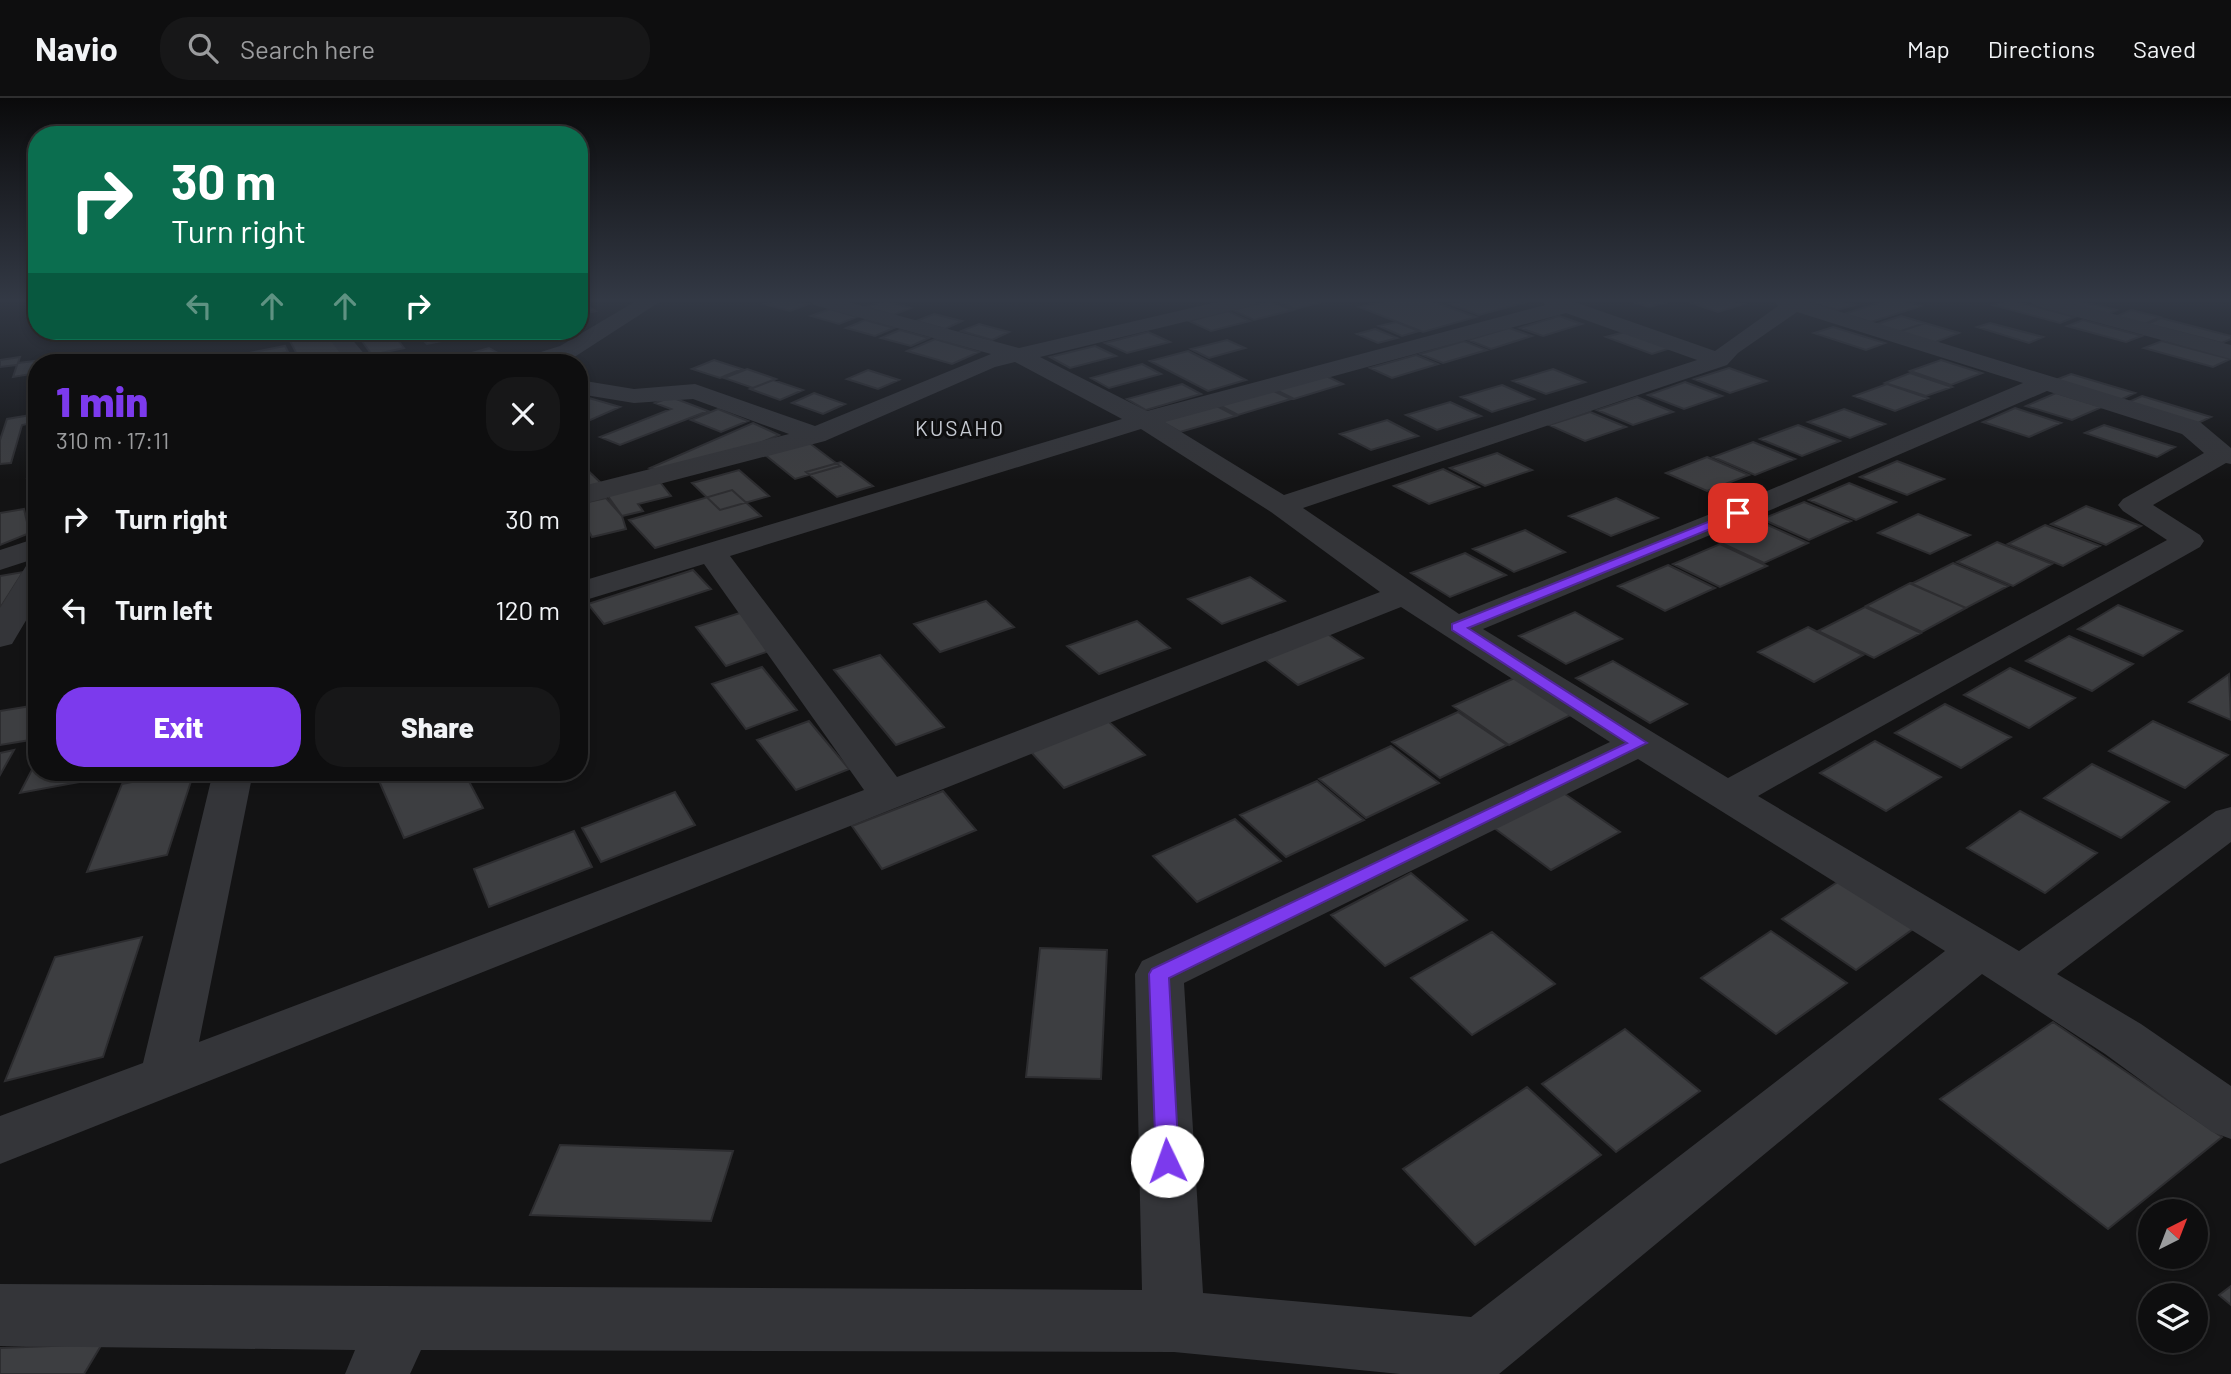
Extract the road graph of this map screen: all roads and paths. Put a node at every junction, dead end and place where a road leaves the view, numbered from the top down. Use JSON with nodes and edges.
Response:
{"nodes":[{"id":1,"x":992,"y":361,"type":"edge"},
{"id":2,"x":1030,"y":361,"type":"edge"},
{"id":3,"x":1357,"y":361,"type":"edge"},
{"id":4,"x":1717,"y":361,"type":"edge"},
{"id":5,"x":1974,"y":361,"type":"edge"},
{"id":6,"x":2045,"y":383,"type":"junction"},
{"id":7,"x":588,"y":388,"type":"edge"},
{"id":8,"x":1144,"y":420,"type":"junction"},
{"id":9,"x":816,"y":435,"type":"junction"},
{"id":10,"x":2227,"y":455,"type":"edge"},
{"id":11,"x":588,"y":494,"type":"edge"},
{"id":12,"x":1281,"y":506,"type":"junction"},
{"id":13,"x":28,"y":550,"type":"edge"},
{"id":14,"x":713,"y":554,"type":"junction"},
{"id":15,"x":0,"y":561,"type":"edge"},
{"id":16,"x":28,"y":589,"type":"edge"},
{"id":17,"x":588,"y":589,"type":"edge"},
{"id":18,"x":1404,"y":594,"type":"junction"},
{"id":19,"x":1457,"y":627,"type":"junction"},
{"id":20,"x":0,"y":637,"type":"edge"},
{"id":21,"x":1639,"y":743,"type":"junction"},
{"id":22,"x":231,"y":781,"type":"edge"},
{"id":23,"x":888,"y":794,"type":"junction"},
{"id":24,"x":1727,"y":796,"type":"junction"},
{"id":25,"x":2231,"y":821,"type":"edge"},
{"id":26,"x":2001,"y":962,"type":"junction"},
{"id":27,"x":166,"y":1077,"type":"junction"},
{"id":28,"x":2231,"y":1115,"type":"edge"},
{"id":29,"x":0,"y":1140,"type":"edge"},
{"id":30,"x":0,"y":1315,"type":"edge"},
{"id":31,"x":403,"y":1319,"type":"junction"},
{"id":32,"x":1174,"y":1321,"type":"junction"},
{"id":33,"x":377,"y":1374,"type":"edge"}],
"edges":[{"from":1,"to":9,"type":"street"},
{"from":2,"to":8,"type":"street"},
{"from":3,"to":8,"type":"street"},
{"from":4,"to":12,"type":"street"},
{"from":5,"to":6,"type":"street"},
{"from":6,"to":10,"type":"street"},
{"from":6,"to":19,"type":"street"},
{"from":7,"to":9,"type":"street"},
{"from":8,"to":12,"type":"street"},
{"from":8,"to":14,"type":"street"},
{"from":9,"to":11,"type":"street"},
{"from":10,"to":24,"type":"street"},
{"from":12,"to":18,"type":"street"},
{"from":13,"to":15,"type":"street"},
{"from":14,"to":17,"type":"street"},
{"from":14,"to":23,"type":"street"},
{"from":16,"to":20,"type":"street"},
{"from":18,"to":19,"type":"street"},
{"from":18,"to":23,"type":"street"},
{"from":19,"to":21,"type":"street"},
{"from":21,"to":24,"type":"street"},
{"from":21,"to":32,"type":"street"},
{"from":22,"to":27,"type":"street"},
{"from":23,"to":27,"type":"street"},
{"from":24,"to":26,"type":"street"},
{"from":25,"to":26,"type":"street"},
{"from":26,"to":28,"type":"street"},
{"from":26,"to":32,"type":"street"},
{"from":27,"to":29,"type":"street"},
{"from":30,"to":31,"type":"street"},
{"from":31,"to":32,"type":"street"},
{"from":31,"to":33,"type":"street"}]}
